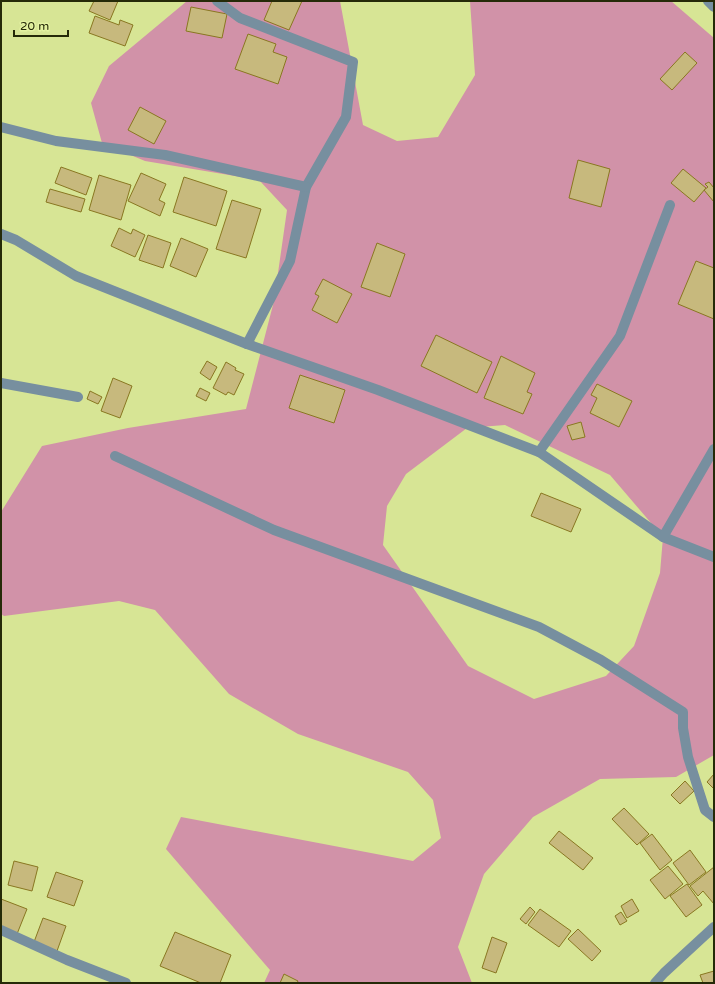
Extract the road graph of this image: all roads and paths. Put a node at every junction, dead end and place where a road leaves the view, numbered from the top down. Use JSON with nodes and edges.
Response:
{"nodes":[{"id":1,"x":217,"y":1,"type":"edge"},
{"id":2,"x":708,"y":1,"type":"edge"},
{"id":3,"x":714,"y":7,"type":"edge"},
{"id":4,"x":1,"y":127,"type":"edge"},
{"id":5,"x":306,"y":187,"type":"junction"},
{"id":6,"x":670,"y":205,"type":"dead end"},
{"id":7,"x":1,"y":234,"type":"edge"},
{"id":8,"x":247,"y":344,"type":"junction"},
{"id":9,"x":1,"y":382,"type":"edge"},
{"id":10,"x":78,"y":397,"type":"dead end"},
{"id":11,"x":714,"y":449,"type":"edge"},
{"id":12,"x":539,"y":452,"type":"junction"},
{"id":13,"x":115,"y":456,"type":"dead end"},
{"id":14,"x":663,"y":537,"type":"junction"},
{"id":15,"x":714,"y":557,"type":"edge"},
{"id":16,"x":714,"y":817,"type":"edge"},
{"id":17,"x":714,"y":927,"type":"edge"},
{"id":18,"x":1,"y":930,"type":"edge"},
{"id":19,"x":126,"y":983,"type":"edge"},
{"id":20,"x":655,"y":983,"type":"edge"}],
"edges":[{"from":1,"to":5,"type":"street"},
{"from":2,"to":3,"type":"street"},
{"from":4,"to":5,"type":"street"},
{"from":5,"to":8,"type":"street"},
{"from":6,"to":12,"type":"street"},
{"from":7,"to":8,"type":"street"},
{"from":8,"to":12,"type":"street"},
{"from":9,"to":10,"type":"street"},
{"from":11,"to":14,"type":"street"},
{"from":12,"to":14,"type":"street"},
{"from":13,"to":16,"type":"street"},
{"from":14,"to":15,"type":"street"},
{"from":17,"to":20,"type":"street"},
{"from":18,"to":19,"type":"street"}]}
